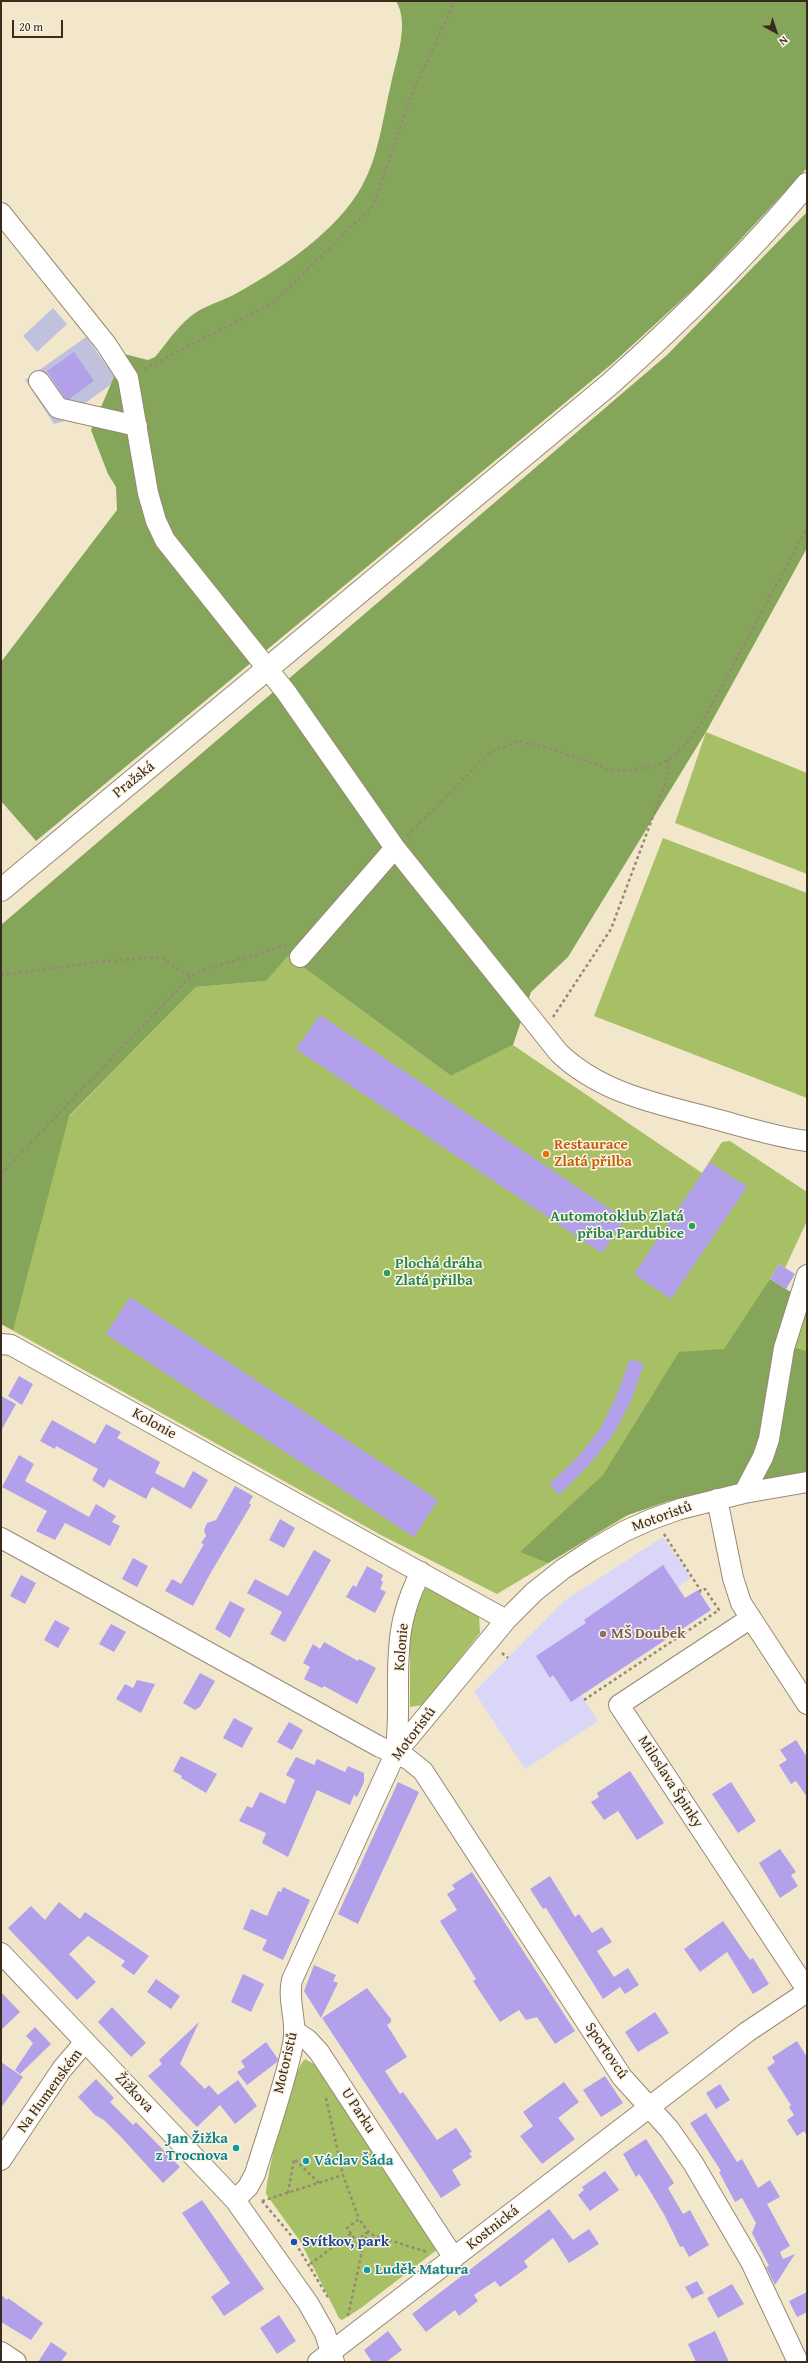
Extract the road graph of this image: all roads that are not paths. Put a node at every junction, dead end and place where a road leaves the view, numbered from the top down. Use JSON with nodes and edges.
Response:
{"nodes":[{"id":1,"x":807,"y":184,"type":"edge"},
{"id":2,"x":1,"y":213,"type":"edge"},
{"id":3,"x":39,"y":380,"type":"dead end"},
{"id":4,"x":136,"y":426,"type":"junction"},
{"id":5,"x":268,"y":670,"type":"junction"},
{"id":6,"x":395,"y":848,"type":"junction"},
{"id":7,"x":1,"y":890,"type":"edge"},
{"id":8,"x":297,"y":950,"type":"road end"},
{"id":9,"x":807,"y":1141,"type":"edge"},
{"id":10,"x":807,"y":1275,"type":"edge"},
{"id":11,"x":1,"y":1344,"type":"edge"},
{"id":12,"x":807,"y":1482,"type":"edge"},
{"id":13,"x":744,"y":1493,"type":"junction"},
{"id":14,"x":717,"y":1499,"type":"junction"},
{"id":15,"x":1,"y":1538,"type":"edge"},
{"id":16,"x":421,"y":1572,"type":"junction"},
{"id":17,"x":750,"y":1618,"type":"junction"},
{"id":18,"x":506,"y":1620,"type":"junction"},
{"id":19,"x":807,"y":1704,"type":"edge"},
{"id":20,"x":395,"y":1754,"type":"junction"},
{"id":21,"x":1,"y":1953,"type":"edge"},
{"id":22,"x":807,"y":1991,"type":"edge"},
{"id":23,"x":295,"y":2031,"type":"junction"},
{"id":24,"x":85,"y":2042,"type":"junction"},
{"id":25,"x":648,"y":2108,"type":"junction"},
{"id":26,"x":1,"y":2160,"type":"edge"},
{"id":27,"x":235,"y":2200,"type":"junction"},
{"id":28,"x":454,"y":2258,"type":"junction"},
{"id":29,"x":1,"y":2352,"type":"edge"},
{"id":30,"x":328,"y":2359,"type":"edge"},
{"id":31,"x":16,"y":2362,"type":"edge"},
{"id":32,"x":798,"y":2362,"type":"edge"}],
"edges":[{"from":1,"to":5,"type":"main road","name":"Pražská"},
{"from":2,"to":4,"type":"street"},
{"from":3,"to":4,"type":"street"},
{"from":4,"to":5,"type":"street"},
{"from":5,"to":6,"type":"street"},
{"from":5,"to":7,"type":"main road","name":"Pražská"},
{"from":6,"to":8,"type":"street"},
{"from":6,"to":9,"type":"street"},
{"from":10,"to":13,"type":"street"},
{"from":11,"to":16,"type":"street","name":"Kolonie"},
{"from":12,"to":13,"type":"street","name":"Motoristů"},
{"from":13,"to":14,"type":"street","name":"Motoristů"},
{"from":14,"to":17,"type":"street"},
{"from":14,"to":18,"type":"street","name":"Motoristů"},
{"from":15,"to":20,"type":"street"},
{"from":16,"to":18,"type":"street"},
{"from":16,"to":20,"type":"street","name":"Kolonie"},
{"from":17,"to":19,"type":"street"},
{"from":17,"to":22,"type":"street","name":"Miloslava Špinky"},
{"from":18,"to":20,"type":"street","name":"Motoristů"},
{"from":20,"to":23,"type":"street","name":"Motoristů"},
{"from":20,"to":25,"type":"street","name":"Sportovců"},
{"from":21,"to":24,"type":"street","name":"Žižkova"},
{"from":22,"to":25,"type":"street","name":"Kostnická"},
{"from":23,"to":27,"type":"street","name":"Motoristů"},
{"from":23,"to":28,"type":"street","name":"U Parku"},
{"from":24,"to":26,"type":"street","name":"Na Humenském"},
{"from":24,"to":27,"type":"street","name":"Žižkova"},
{"from":25,"to":28,"type":"street","name":"Kostnická"},
{"from":25,"to":32,"type":"street","name":"Sportovců"},
{"from":27,"to":30,"type":"street","name":"Žižkova"},
{"from":28,"to":30,"type":"street","name":"Kostnická"},
{"from":29,"to":31,"type":"street"}]}
